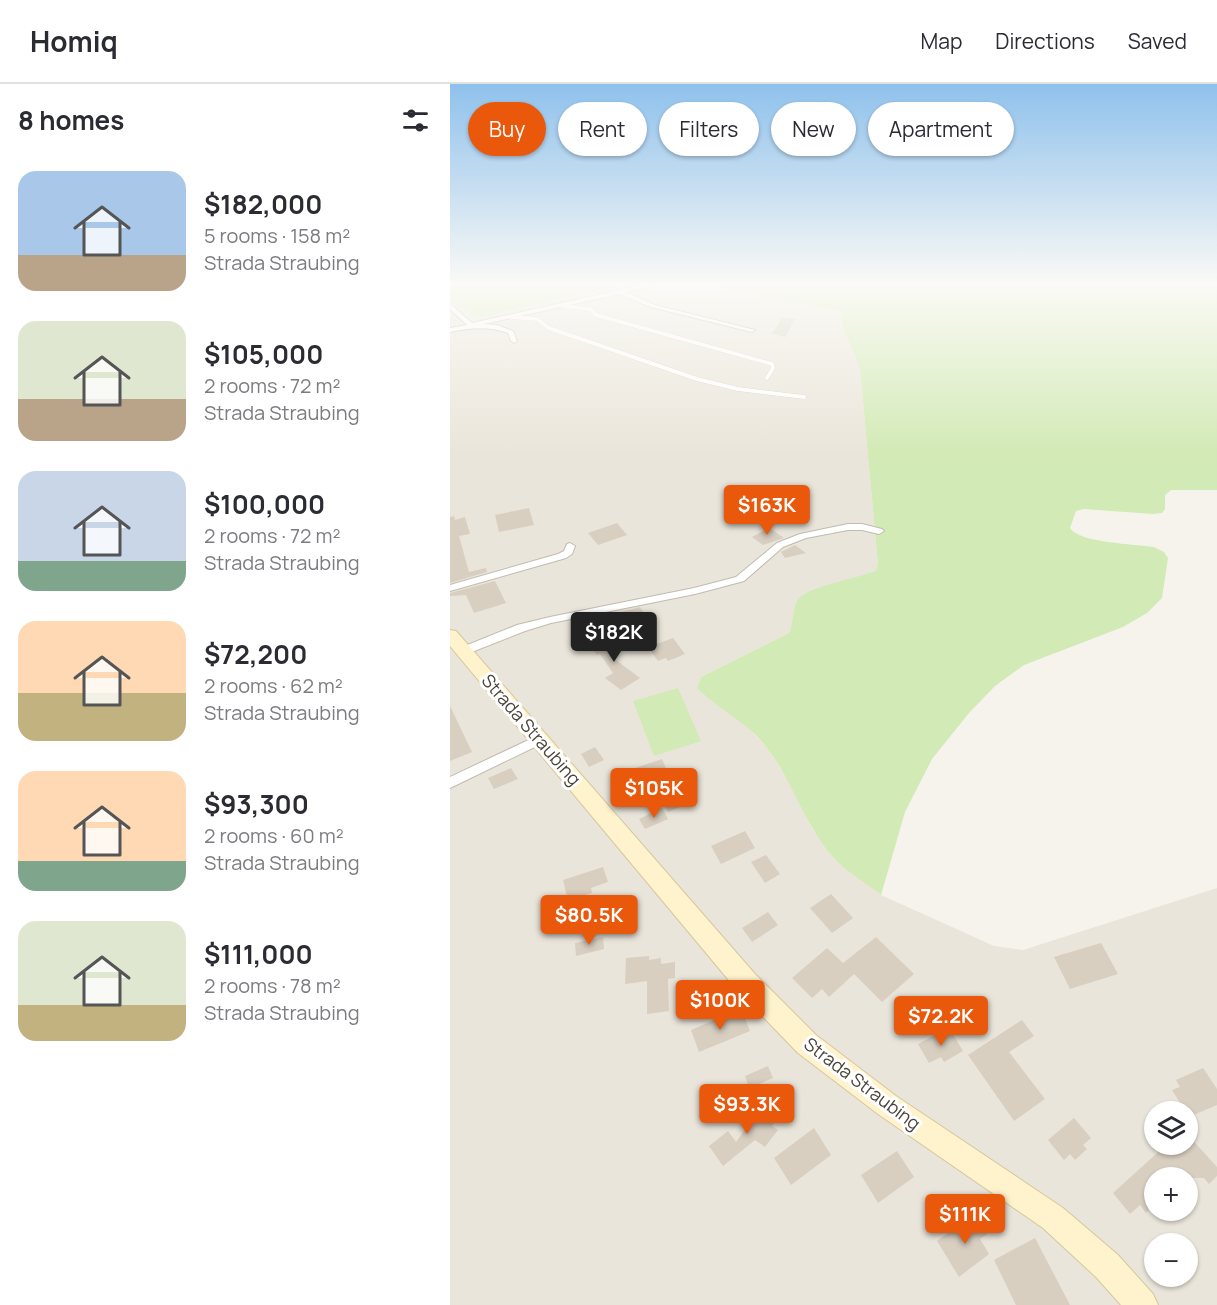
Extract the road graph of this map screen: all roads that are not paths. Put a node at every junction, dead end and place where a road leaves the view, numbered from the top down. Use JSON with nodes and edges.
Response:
{"nodes":[{"id":1,"x":589,"y":341,"type":"edge"},
{"id":2,"x":689,"y":341,"type":"edge"},
{"id":3,"x":766,"y":378,"type":"dead end"},
{"id":4,"x":804,"y":397,"type":"dead end"},
{"id":5,"x":879,"y":531,"type":"dead end"},
{"id":6,"x":570,"y":546,"type":"dead end"},
{"id":7,"x":450,"y":588,"type":"edge"},
{"id":8,"x":457,"y":643,"type":"edge"},
{"id":9,"x":539,"y":740,"type":"junction"},
{"id":10,"x":450,"y":783,"type":"edge"},
{"id":11,"x":1142,"y":1305,"type":"edge"}],
"edges":[{"from":1,"to":4,"type":"lane"},
{"from":2,"to":3,"type":"lane"},
{"from":5,"to":8,"type":"street"},
{"from":6,"to":7,"type":"street"},
{"from":8,"to":9,"type":"main road","name":"Strada Straubing"},
{"from":9,"to":10,"type":"street"},
{"from":9,"to":11,"type":"main road","name":"Strada Straubing"}]}
